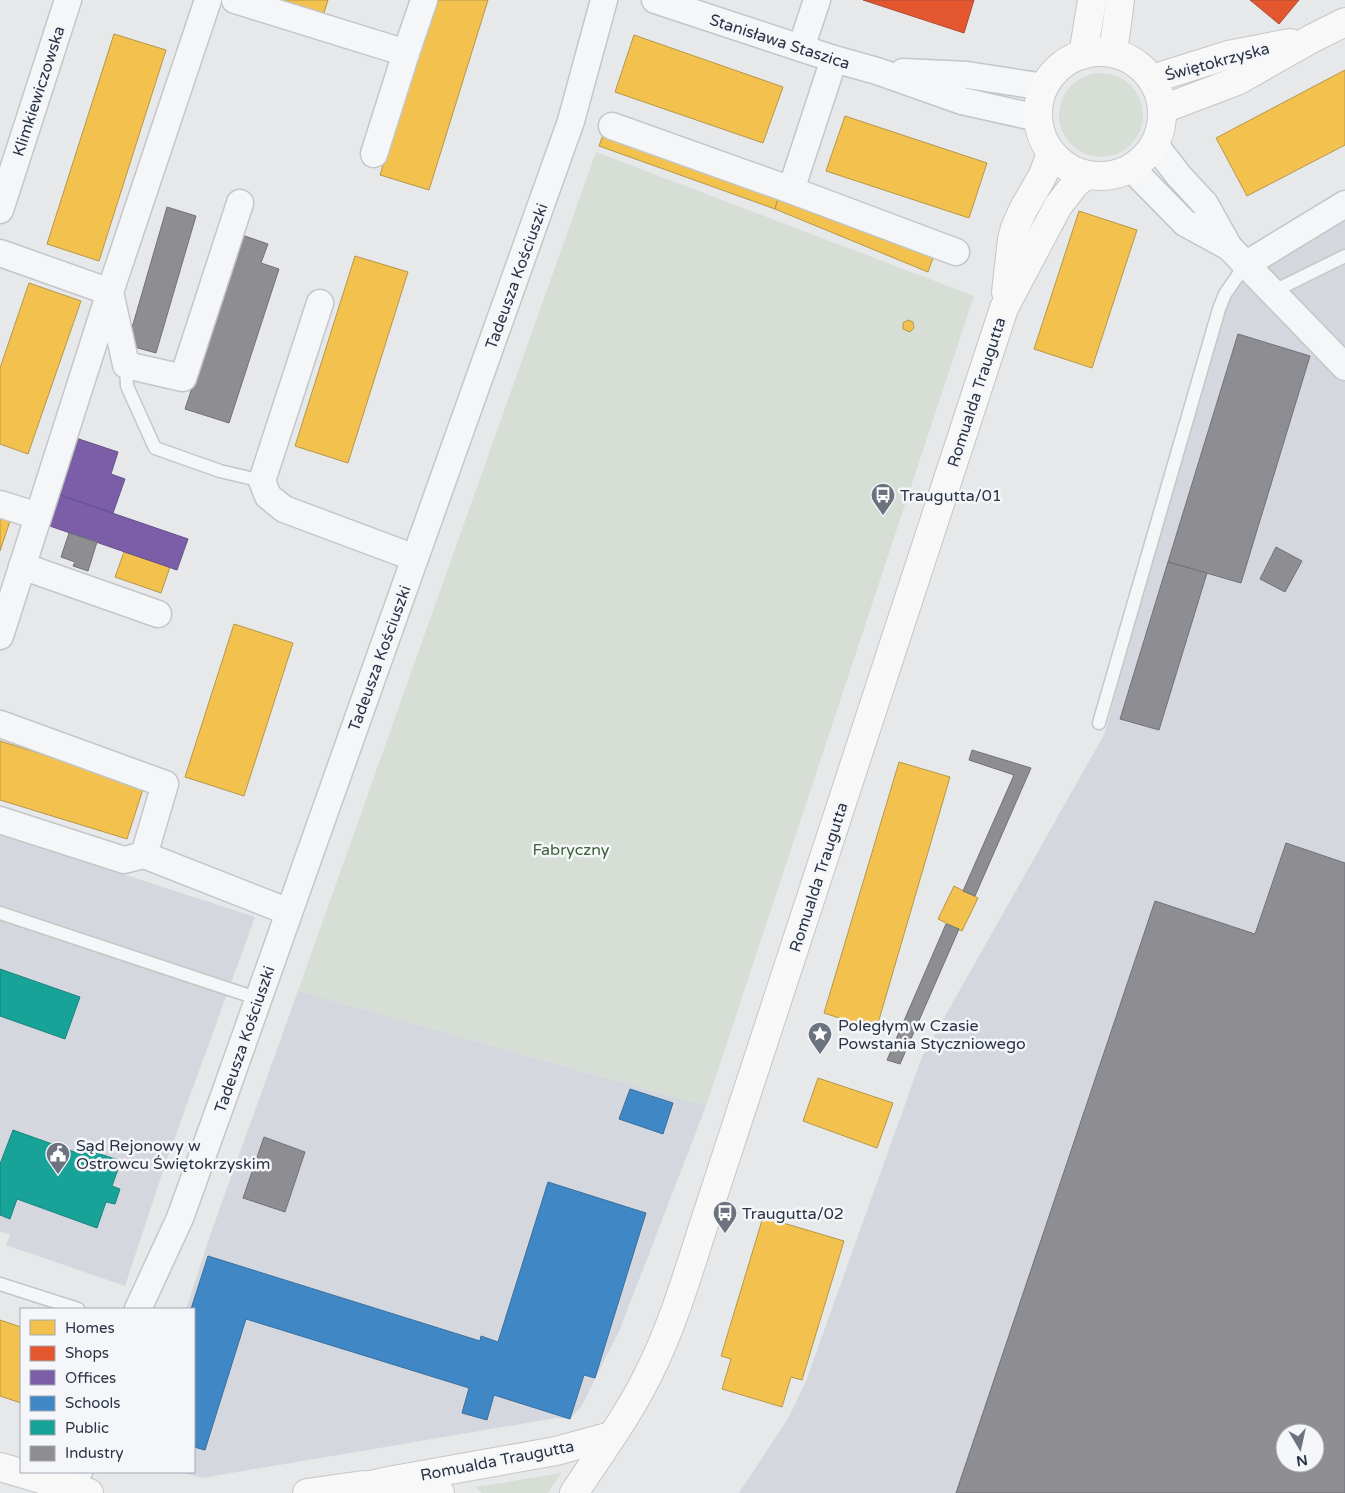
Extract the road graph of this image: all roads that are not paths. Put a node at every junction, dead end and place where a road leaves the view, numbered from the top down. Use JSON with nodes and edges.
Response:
{"nodes":[{"id":1,"x":68,"y":0,"type":"edge"},
{"id":2,"x":208,"y":0,"type":"edge"},
{"id":3,"x":235,"y":0,"type":"edge"},
{"id":4,"x":424,"y":0,"type":"edge"},
{"id":5,"x":604,"y":0,"type":"edge"},
{"id":6,"x":656,"y":0,"type":"edge"},
{"id":7,"x":817,"y":0,"type":"edge"},
{"id":8,"x":1092,"y":0,"type":"edge"},
{"id":9,"x":1120,"y":0,"type":"edge"},
{"id":10,"x":1345,"y":22,"type":"edge"},
{"id":11,"x":1311,"y":39,"type":"junction"},
{"id":12,"x":801,"y":48,"type":"junction"},
{"id":13,"x":406,"y":53,"type":"junction"},
{"id":14,"x":1113,"y":53,"type":"junction"},
{"id":15,"x":1083,"y":54,"type":"junction"},
{"id":16,"x":834,"y":59,"type":"junction"},
{"id":17,"x":877,"y":71,"type":"junction"},
{"id":18,"x":1152,"y":79,"type":"junction"},
{"id":19,"x":1044,"y":86,"type":"junction"},
{"id":20,"x":1163,"y":109,"type":"junction"},
{"id":21,"x":1038,"y":118,"type":"junction"},
{"id":22,"x":612,"y":126,"type":"dead end"},
{"id":23,"x":1155,"y":145,"type":"junction"},
{"id":24,"x":374,"y":154,"type":"dead end"},
{"id":25,"x":1052,"y":154,"type":"junction"},
{"id":26,"x":1131,"y":168,"type":"junction"},
{"id":27,"x":1085,"y":175,"type":"junction"},
{"id":28,"x":791,"y":190,"type":"junction"},
{"id":29,"x":240,"y":203,"type":"dead end"},
{"id":30,"x":1345,"y":204,"type":"edge"},
{"id":31,"x":0,"y":210,"type":"edge"},
{"id":32,"x":956,"y":252,"type":"dead end"},
{"id":33,"x":0,"y":253,"type":"edge"},
{"id":34,"x":1237,"y":256,"type":"junction"},
{"id":35,"x":1345,"y":256,"type":"edge"},
{"id":36,"x":110,"y":292,"type":"junction"},
{"id":37,"x":1272,"y":292,"type":"junction"},
{"id":38,"x":320,"y":303,"type":"dead end"},
{"id":39,"x":1004,"y":308,"type":"junction"},
{"id":40,"x":126,"y":365,"type":"junction"},
{"id":41,"x":1345,"y":367,"type":"edge"},
{"id":42,"x":262,"y":481,"type":"junction"},
{"id":43,"x":0,"y":504,"type":"edge"},
{"id":44,"x":38,"y":516,"type":"junction"},
{"id":45,"x":415,"y":558,"type":"junction"},
{"id":46,"x":22,"y":566,"type":"junction"},
{"id":47,"x":158,"y":614,"type":"dead end"},
{"id":48,"x":0,"y":636,"type":"edge"},
{"id":49,"x":1099,"y":723,"type":"dead end"},
{"id":50,"x":0,"y":724,"type":"edge"},
{"id":51,"x":0,"y":820,"type":"edge"},
{"id":52,"x":144,"y":855,"type":"junction"},
{"id":53,"x":289,"y":912,"type":"junction"},
{"id":54,"x":0,"y":913,"type":"edge"},
{"id":55,"x":259,"y":998,"type":"junction"},
{"id":56,"x":0,"y":1284,"type":"edge"},
{"id":57,"x":75,"y":1308,"type":"edge"},
{"id":58,"x":138,"y":1308,"type":"edge"},
{"id":59,"x":611,"y":1436,"type":"junction"},
{"id":60,"x":0,"y":1467,"type":"edge"},
{"id":61,"x":20,"y":1471,"type":"edge"},
{"id":62,"x":28,"y":1473,"type":"edge"},
{"id":63,"x":80,"y":1484,"type":"edge"},
{"id":64,"x":365,"y":1486,"type":"edge"},
{"id":65,"x":307,"y":1493,"type":"edge"},
{"id":66,"x":440,"y":1493,"type":"edge"},
{"id":67,"x":574,"y":1493,"type":"edge"}],
"edges":[{"from":1,"to":31,"type":"street","name":"Klimkiewiczowska"},
{"from":2,"to":36,"type":"street"},
{"from":3,"to":13,"type":"street"},
{"from":4,"to":13,"type":"street"},
{"from":5,"to":45,"type":"street","name":"Tadeusza Kościuszki"},
{"from":6,"to":12,"type":"street","name":"Stanisława Staszica"},
{"from":7,"to":12,"type":"street"},
{"from":8,"to":15,"type":"main road"},
{"from":9,"to":14,"type":"main road"},
{"from":10,"to":11,"type":"main road","name":"Świętokrzyska"},
{"from":11,"to":18,"type":"main road","name":"Świętokrzyska"},
{"from":11,"to":20,"type":"main road","name":"Świętokrzyska"},
{"from":12,"to":16,"type":"street","name":"Stanisława Staszica"},
{"from":13,"to":24,"type":"street"},
{"from":14,"to":15,"type":"main road"},
{"from":14,"to":18,"type":"main road"},
{"from":15,"to":19,"type":"main road"},
{"from":16,"to":17,"type":"street","name":"Stanisława Staszica"},
{"from":16,"to":28,"type":"street"},
{"from":17,"to":19,"type":"street","name":"Stanisława Staszica"},
{"from":17,"to":21,"type":"street","name":"Stanisława Staszica"},
{"from":18,"to":20,"type":"main road"},
{"from":19,"to":21,"type":"main road"},
{"from":20,"to":23,"type":"main road"},
{"from":21,"to":25,"type":"main road"},
{"from":22,"to":28,"type":"street"},
{"from":23,"to":26,"type":"main road"},
{"from":23,"to":34,"type":"street"},
{"from":25,"to":27,"type":"main road"},
{"from":25,"to":39,"type":"main road","name":"Romualda Traugutta"},
{"from":26,"to":27,"type":"main road"},
{"from":26,"to":34,"type":"street"},
{"from":27,"to":39,"type":"main road","name":"Romualda Traugutta"},
{"from":28,"to":32,"type":"street"},
{"from":29,"to":40,"type":"street"},
{"from":30,"to":34,"type":"street"},
{"from":33,"to":36,"type":"street"},
{"from":34,"to":37,"type":"street"},
{"from":34,"to":49,"type":"lane"},
{"from":35,"to":37,"type":"lane"},
{"from":36,"to":40,"type":"street"},
{"from":36,"to":44,"type":"street"},
{"from":37,"to":41,"type":"street"},
{"from":38,"to":42,"type":"street"},
{"from":39,"to":59,"type":"main road","name":"Romualda Traugutta"},
{"from":40,"to":42,"type":"lane"},
{"from":42,"to":45,"type":"street"},
{"from":43,"to":44,"type":"street"},
{"from":44,"to":46,"type":"street"},
{"from":45,"to":53,"type":"street","name":"Tadeusza Kościuszki"},
{"from":46,"to":47,"type":"street"},
{"from":46,"to":48,"type":"street"},
{"from":50,"to":52,"type":"street"},
{"from":51,"to":52,"type":"street"},
{"from":52,"to":53,"type":"street"},
{"from":53,"to":55,"type":"street","name":"Tadeusza Kościuszki"},
{"from":54,"to":55,"type":"lane"},
{"from":55,"to":58,"type":"street","name":"Tadeusza Kościuszki"},
{"from":56,"to":57,"type":"lane"},
{"from":59,"to":64,"type":"main road","name":"Romualda Traugutta"},
{"from":59,"to":67,"type":"main road","name":"Romualda Traugutta"},
{"from":60,"to":61,"type":"main road"},
{"from":62,"to":63,"type":"main road"},
{"from":64,"to":65,"type":"main road"},
{"from":64,"to":66,"type":"main road"}]}
